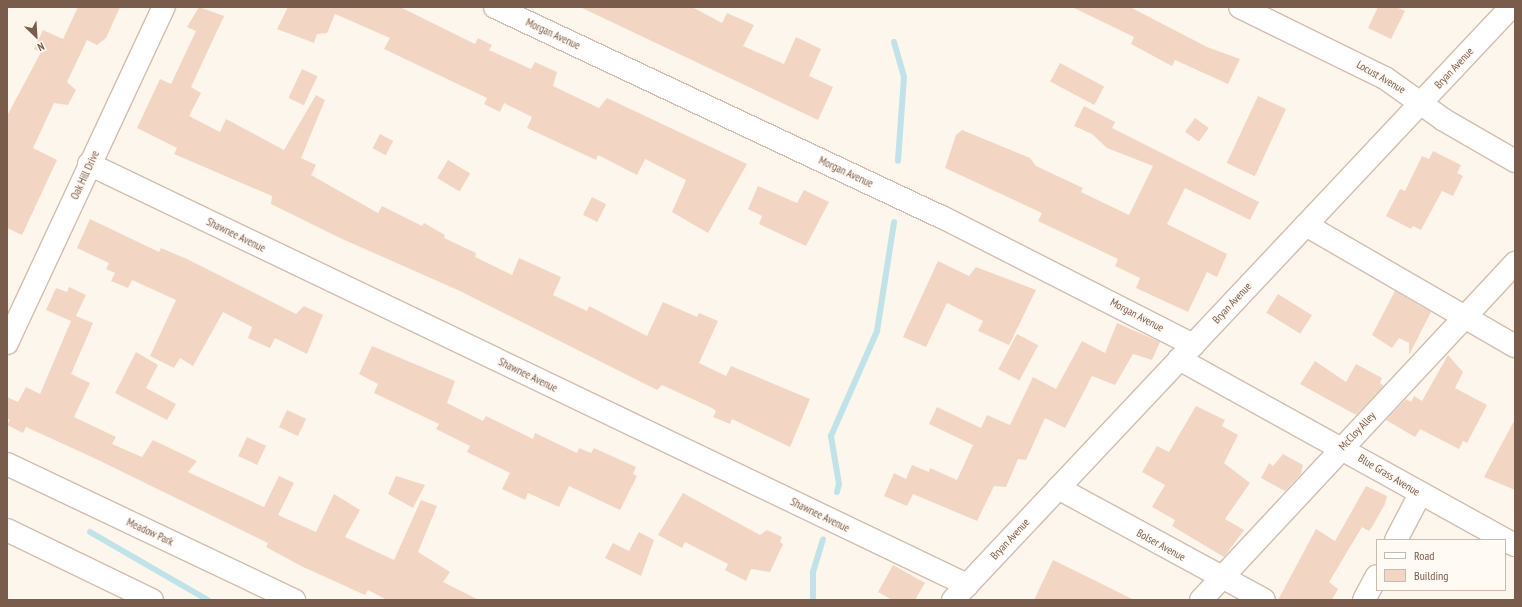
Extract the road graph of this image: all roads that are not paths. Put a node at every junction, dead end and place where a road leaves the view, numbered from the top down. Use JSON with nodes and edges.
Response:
{"nodes":[{"id":1,"x":164,"y":7,"type":"edge"},
{"id":2,"x":495,"y":7,"type":"edge"},
{"id":3,"x":1240,"y":7,"type":"edge"},
{"id":4,"x":1511,"y":7,"type":"edge"},
{"id":5,"x":1423,"y":102,"type":"junction"},
{"id":6,"x":1515,"y":161,"type":"edge"},
{"id":7,"x":89,"y":164,"type":"junction"},
{"id":8,"x":1306,"y":225,"type":"junction"},
{"id":9,"x":1515,"y":263,"type":"edge"},
{"id":10,"x":1462,"y":318,"type":"junction"},
{"id":11,"x":7,"y":343,"type":"edge"},
{"id":12,"x":1515,"y":346,"type":"edge"},
{"id":13,"x":1186,"y":352,"type":"junction"},
{"id":14,"x":1342,"y":447,"type":"junction"},
{"id":15,"x":7,"y":464,"type":"edge"},
{"id":16,"x":1058,"y":488,"type":"junction"},
{"id":17,"x":1420,"y":494,"type":"junction"},
{"id":18,"x":7,"y":530,"type":"edge"},
{"id":19,"x":1397,"y":539,"type":"edge"},
{"id":20,"x":1504,"y":539,"type":"edge"},
{"id":21,"x":1506,"y":540,"type":"edge"},
{"id":22,"x":1515,"y":545,"type":"edge"},
{"id":23,"x":1221,"y":578,"type":"junction"},
{"id":24,"x":1376,"y":578,"type":"edge"},
{"id":25,"x":960,"y":593,"type":"edge"},
{"id":26,"x":152,"y":600,"type":"edge"},
{"id":27,"x":294,"y":600,"type":"edge"},
{"id":28,"x":1201,"y":600,"type":"edge"},
{"id":29,"x":1264,"y":600,"type":"edge"},
{"id":30,"x":1364,"y":600,"type":"edge"}],
"edges":[{"from":1,"to":7,"type":"street","name":"Oak Hill Drive"},
{"from":2,"to":13,"type":"street","name":"Morgan Avenue"},
{"from":3,"to":5,"type":"street","name":"Locust Avenue"},
{"from":4,"to":5,"type":"street","name":"Bryan Avenue"},
{"from":5,"to":6,"type":"street","name":"Locust Avenue"},
{"from":5,"to":8,"type":"street","name":"Bryan Avenue"},
{"from":7,"to":11,"type":"street","name":"Oak Hill Drive"},
{"from":7,"to":25,"type":"street","name":"Shawnee Avenue"},
{"from":8,"to":10,"type":"street"},
{"from":8,"to":13,"type":"street","name":"Bryan Avenue"},
{"from":9,"to":10,"type":"street","name":"McCloy Alley"},
{"from":10,"to":12,"type":"street"},
{"from":10,"to":14,"type":"street","name":"McCloy Alley"},
{"from":13,"to":14,"type":"street","name":"Blue Grass Avenue"},
{"from":13,"to":16,"type":"street","name":"Bryan Avenue"},
{"from":14,"to":17,"type":"street","name":"Blue Grass Avenue"},
{"from":14,"to":23,"type":"street","name":"McCloy Alley"},
{"from":15,"to":27,"type":"street","name":"Meadow Park"},
{"from":16,"to":23,"type":"street","name":"Bolser Avenue"},
{"from":16,"to":25,"type":"street","name":"Bryan Avenue"},
{"from":17,"to":19,"type":"street"},
{"from":17,"to":20,"type":"street","name":"Blue Grass Avenue"},
{"from":18,"to":26,"type":"street"},
{"from":21,"to":22,"type":"street","name":"Blue Grass Avenue"},
{"from":23,"to":28,"type":"street","name":"McCloy Alley"},
{"from":23,"to":29,"type":"street","name":"Bolser Avenue"},
{"from":24,"to":30,"type":"street"}]}
